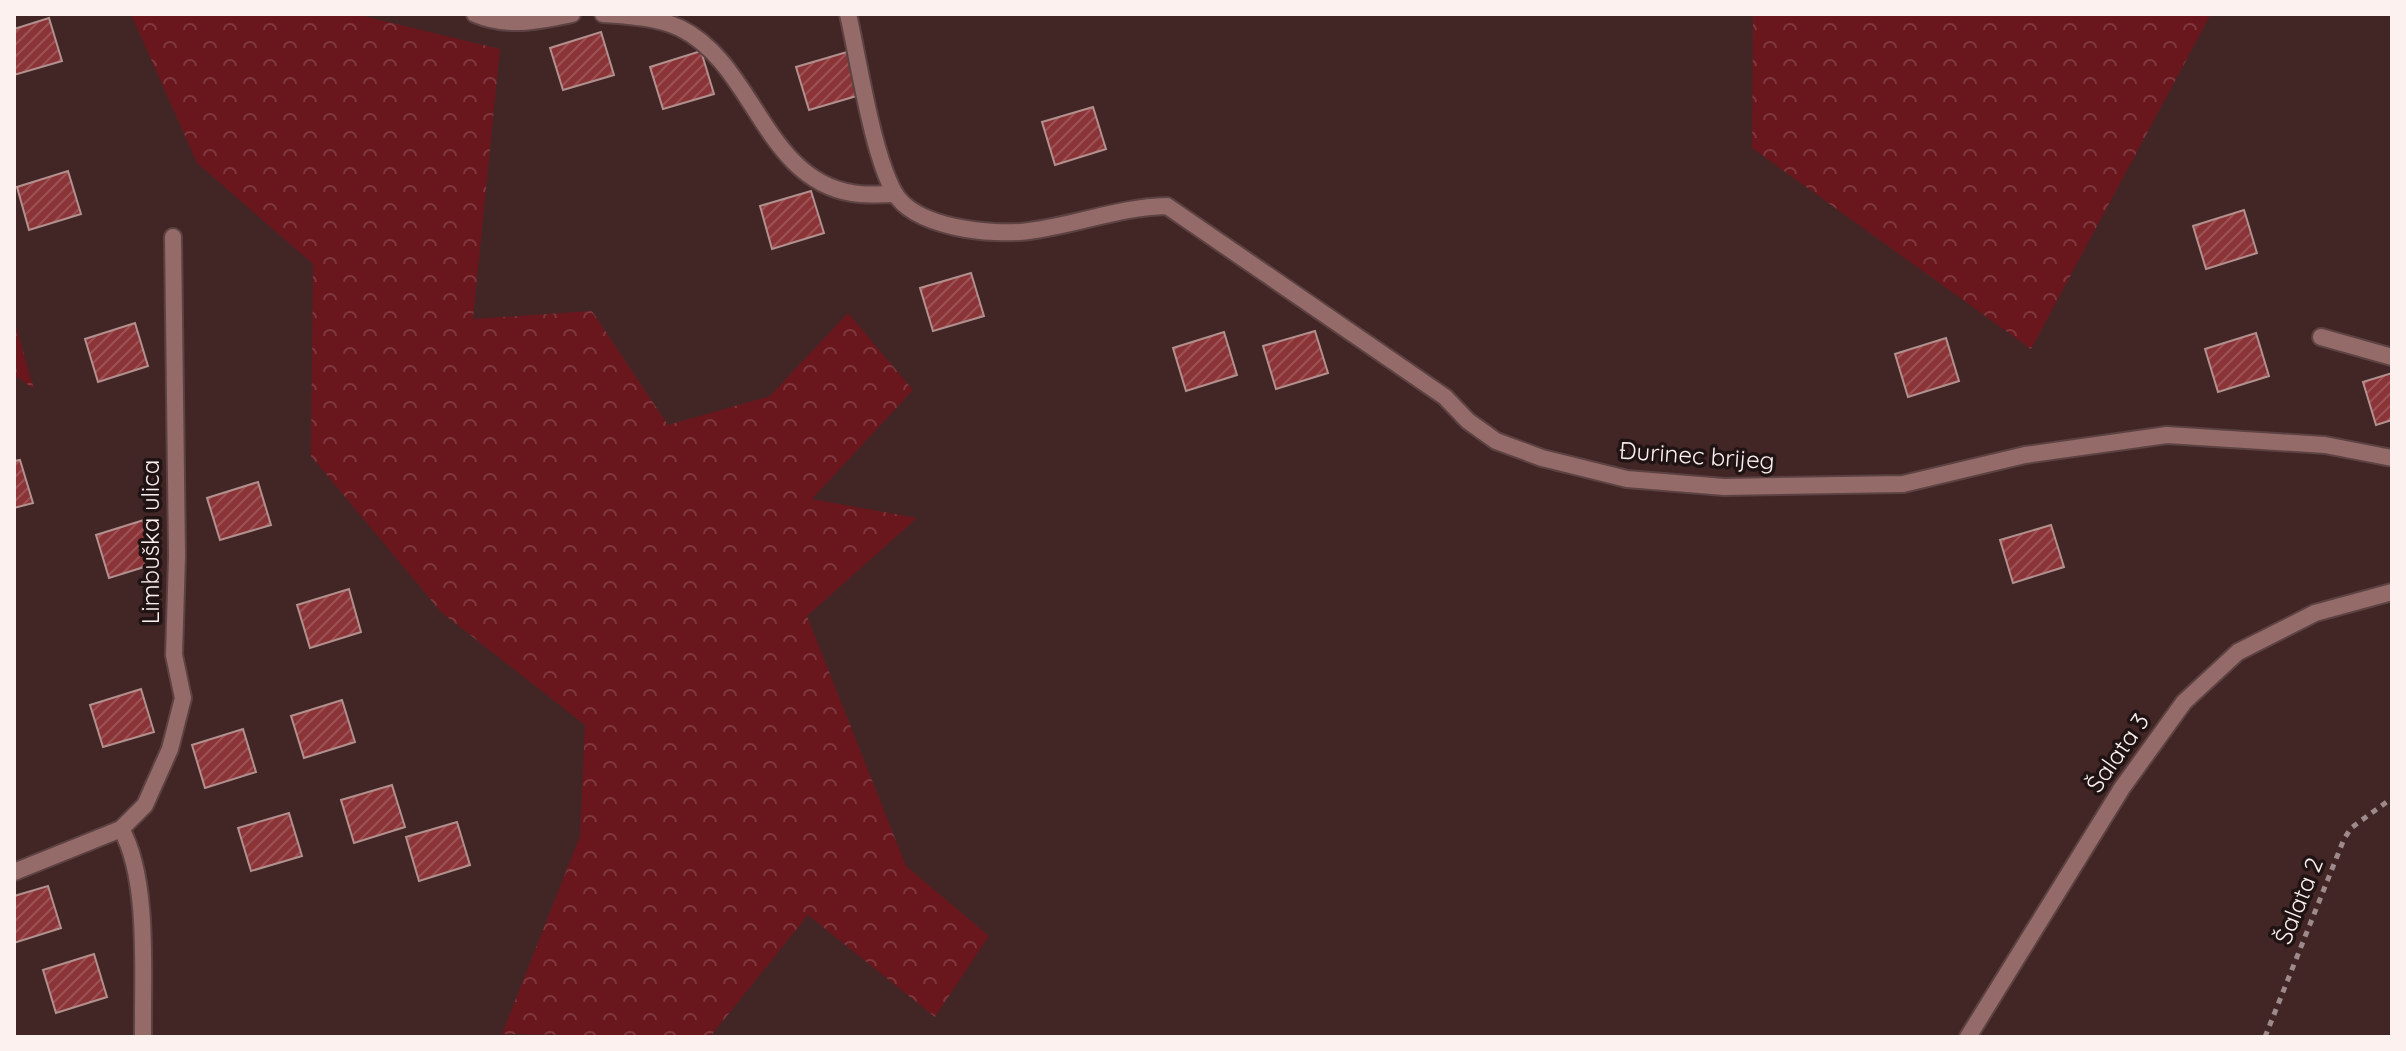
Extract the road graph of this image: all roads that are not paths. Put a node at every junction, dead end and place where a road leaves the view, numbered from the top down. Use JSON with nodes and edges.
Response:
{"nodes":[{"id":1,"x":475,"y":14,"type":"edge"},
{"id":2,"x":572,"y":14,"type":"edge"},
{"id":3,"x":603,"y":14,"type":"edge"},
{"id":4,"x":848,"y":14,"type":"edge"},
{"id":5,"x":895,"y":194,"type":"junction"},
{"id":6,"x":173,"y":237,"type":"dead end"},
{"id":7,"x":2321,"y":337,"type":"dead end"},
{"id":8,"x":2392,"y":357,"type":"edge"},
{"id":9,"x":2392,"y":458,"type":"edge"},
{"id":10,"x":2392,"y":592,"type":"edge"},
{"id":11,"x":121,"y":829,"type":"junction"},
{"id":12,"x":14,"y":872,"type":"edge"},
{"id":13,"x":143,"y":1037,"type":"edge"},
{"id":14,"x":1968,"y":1037,"type":"edge"}],
"edges":[{"from":1,"to":2,"type":"street"},
{"from":3,"to":5,"type":"street"},
{"from":4,"to":5,"type":"street"},
{"from":5,"to":9,"type":"street","name":"Đurinec brijeg"},
{"from":6,"to":11,"type":"street","name":"Limbuška ulica"},
{"from":7,"to":8,"type":"street"},
{"from":10,"to":14,"type":"street","name":"Šalata 3"},
{"from":11,"to":12,"type":"street","name":"Limbuška ulica"},
{"from":11,"to":13,"type":"street"}]}
